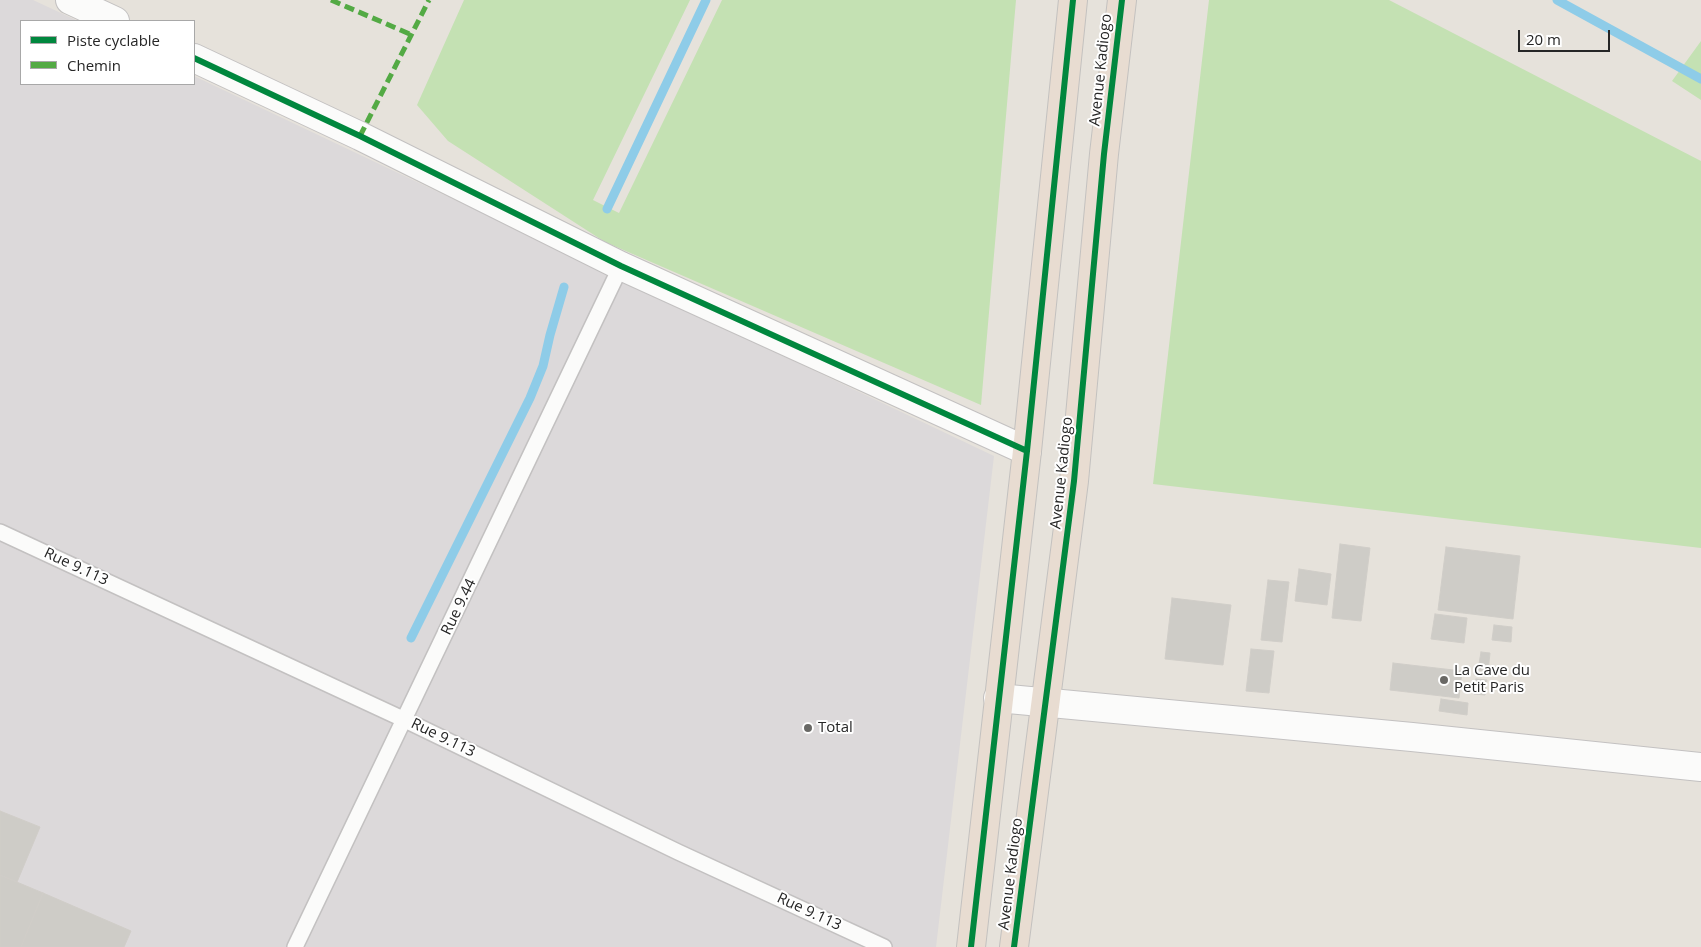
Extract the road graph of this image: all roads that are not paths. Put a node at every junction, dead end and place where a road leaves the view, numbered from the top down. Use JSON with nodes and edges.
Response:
{"nodes":[{"id":1,"x":70,"y":0,"type":"edge"},
{"id":2,"x":1074,"y":0,"type":"edge"},
{"id":3,"x":1122,"y":0,"type":"edge"},
{"id":4,"x":113,"y":20,"type":"edge"},
{"id":5,"x":195,"y":58,"type":"edge"},
{"id":6,"x":622,"y":266,"type":"junction"},
{"id":7,"x":1027,"y":452,"type":"junction"},
{"id":8,"x":0,"y":532,"type":"edge"},
{"id":9,"x":998,"y":698,"type":"junction"},
{"id":10,"x":1047,"y":702,"type":"junction"},
{"id":11,"x":405,"y":720,"type":"junction"},
{"id":12,"x":1701,"y":767,"type":"edge"},
{"id":13,"x":295,"y":947,"type":"edge"},
{"id":14,"x":884,"y":947,"type":"edge"},
{"id":15,"x":971,"y":947,"type":"edge"},
{"id":16,"x":1014,"y":947,"type":"edge"}],
"edges":[{"from":1,"to":4,"type":"street"},
{"from":2,"to":7,"type":"highway","name":"Avenue Kadiogo"},
{"from":3,"to":10,"type":"highway","name":"Avenue Kadiogo"},
{"from":5,"to":6,"type":"street"},
{"from":6,"to":7,"type":"street"},
{"from":6,"to":11,"type":"lane","name":"Rue 9.44"},
{"from":7,"to":9,"type":"highway","name":"Avenue Kadiogo"},
{"from":8,"to":11,"type":"lane","name":"Rue 9.113"},
{"from":9,"to":10,"type":"street"},
{"from":9,"to":15,"type":"highway","name":"Avenue Kadiogo"},
{"from":10,"to":12,"type":"street"},
{"from":10,"to":16,"type":"highway","name":"Avenue Kadiogo"},
{"from":11,"to":13,"type":"lane","name":"Rue 9.44"},
{"from":11,"to":14,"type":"lane","name":"Rue 9.113"}]}
